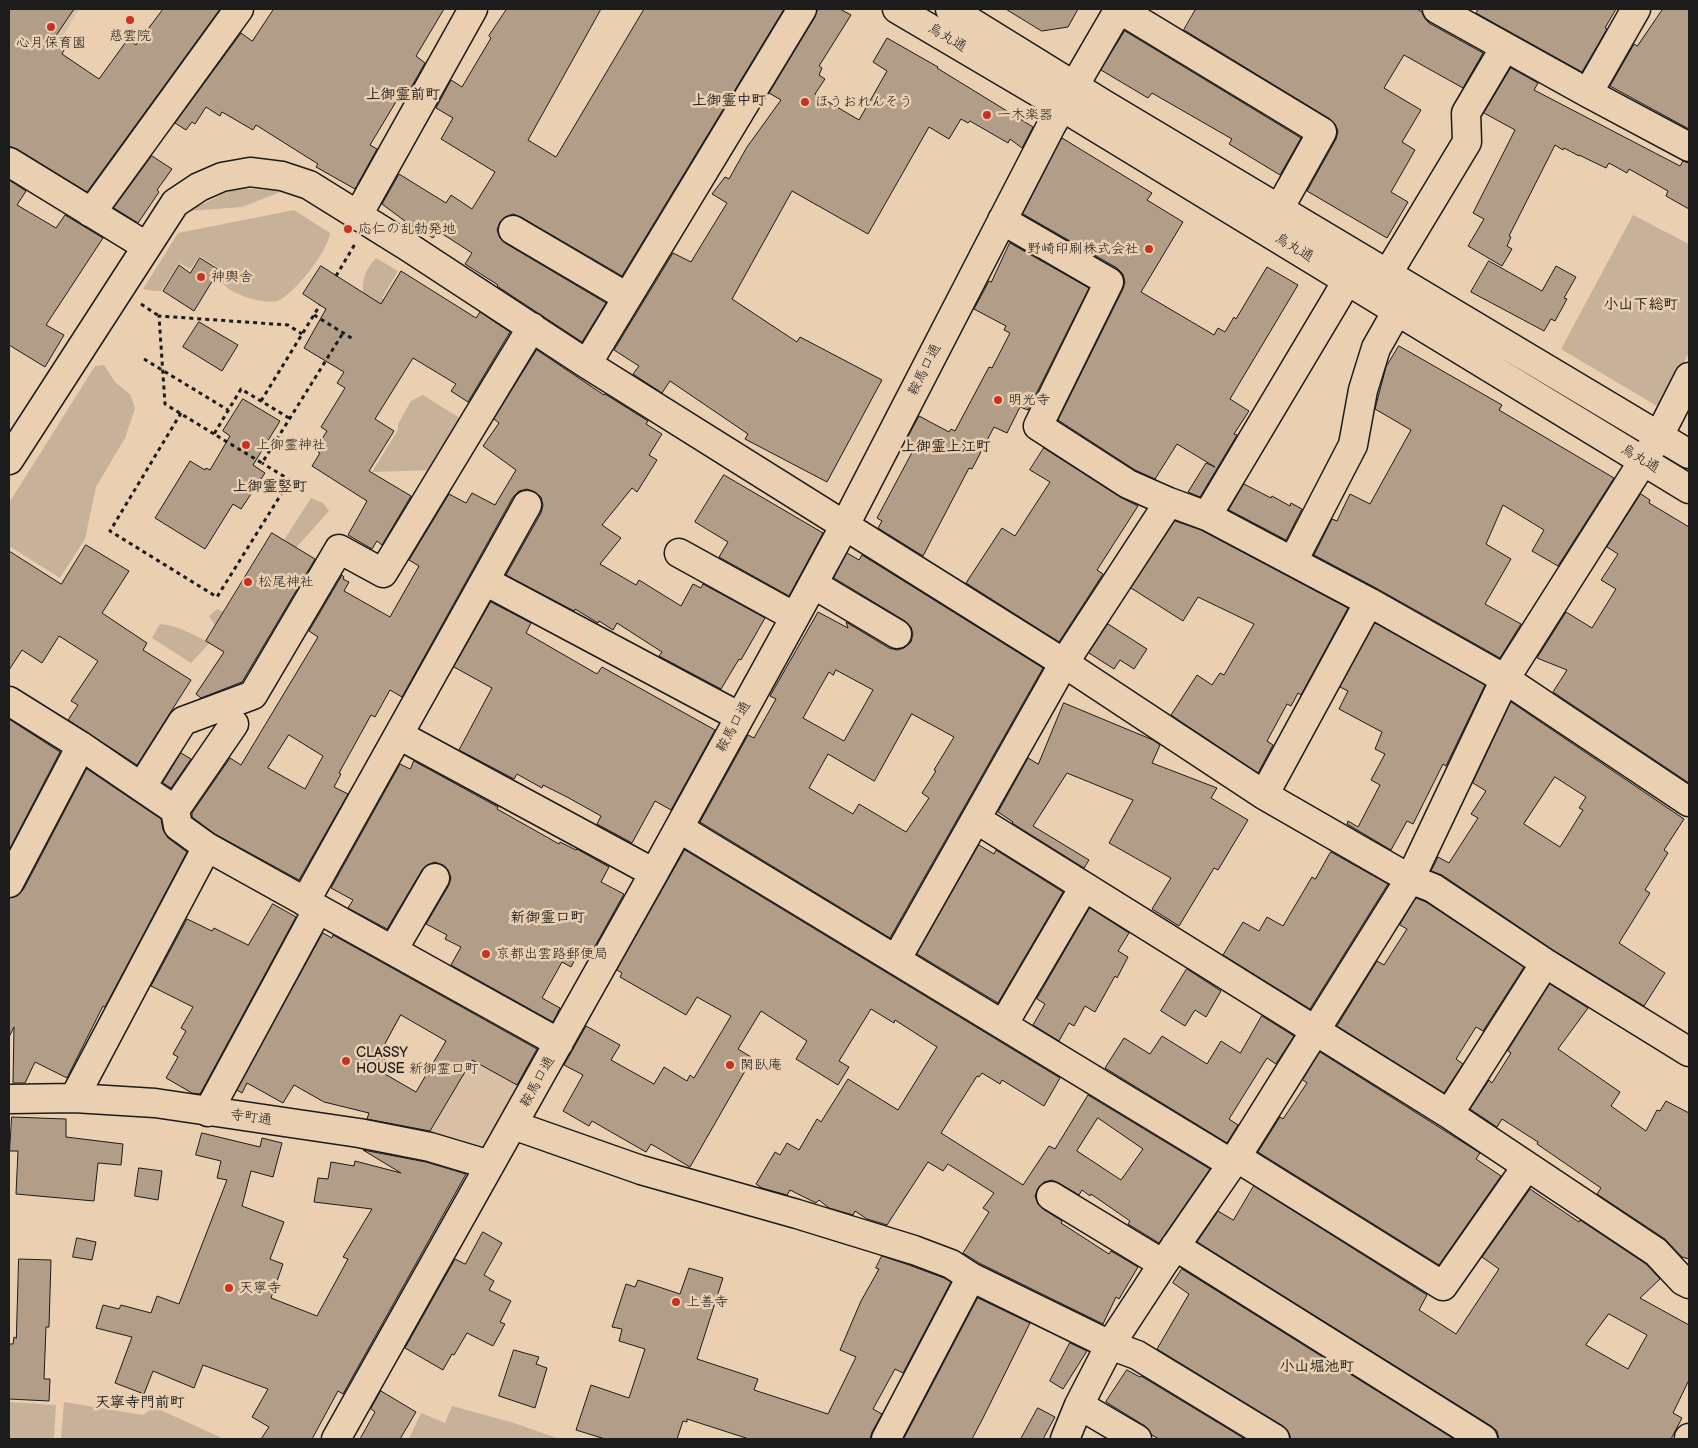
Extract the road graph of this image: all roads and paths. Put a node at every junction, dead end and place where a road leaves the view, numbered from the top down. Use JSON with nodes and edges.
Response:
{"nodes":[{"id":1,"x":239,"y":9,"type":"edge"},
{"id":2,"x":472,"y":9,"type":"edge"},
{"id":3,"x":802,"y":9,"type":"edge"},
{"id":4,"x":897,"y":9,"type":"edge"},
{"id":5,"x":950,"y":9,"type":"edge"},
{"id":6,"x":1119,"y":9,"type":"edge"},
{"id":7,"x":1437,"y":9,"type":"edge"},
{"id":8,"x":1636,"y":9,"type":"edge"},
{"id":9,"x":1505,"y":46,"type":"junction"},
{"id":10,"x":1588,"y":93,"type":"junction"},
{"id":11,"x":1068,"y":97,"type":"junction"},
{"id":12,"x":1689,"y":147,"type":"edge"},
{"id":13,"x":9,"y":162,"type":"edge"},
{"id":14,"x":1279,"y":208,"type":"junction"},
{"id":15,"x":91,"y":213,"type":"junction"},
{"id":16,"x":363,"y":218,"type":"junction"},
{"id":17,"x":1002,"y":220,"type":"junction"},
{"id":18,"x":513,"y":230,"type":"dead end"},
{"id":19,"x":146,"y":246,"type":"junction"},
{"id":20,"x":1360,"y":256,"type":"junction"},
{"id":21,"x":1388,"y":273,"type":"junction"},
{"id":22,"x":336,"y":276,"type":"dead end"},
{"id":23,"x":1346,"y":280,"type":"junction"},
{"id":24,"x":627,"y":297,"type":"junction"},
{"id":25,"x":137,"y":302,"type":"dead end"},
{"id":26,"x":320,"y":305,"type":"dead end"},
{"id":27,"x":1397,"y":311,"type":"junction"},
{"id":28,"x":314,"y":315,"type":"junction"},
{"id":29,"x":159,"y":316,"type":"junction"},
{"id":30,"x":532,"y":327,"type":"junction"},
{"id":31,"x":342,"y":333,"type":"junction"},
{"id":32,"x":302,"y":334,"type":"junction"},
{"id":33,"x":353,"y":339,"type":"dead end"},
{"id":34,"x":144,"y":359,"type":"dead end"},
{"id":35,"x":587,"y":364,"type":"junction"},
{"id":36,"x":163,"y":370,"type":"junction"},
{"id":37,"x":1689,"y":377,"type":"edge"},
{"id":38,"x":261,"y":401,"type":"junction"},
{"id":39,"x":228,"y":410,"type":"junction"},
{"id":40,"x":182,"y":413,"type":"junction"},
{"id":41,"x":289,"y":418,"type":"junction"},
{"id":42,"x":214,"y":434,"type":"junction"},
{"id":43,"x":1660,"y":436,"type":"junction"},
{"id":44,"x":1689,"y":454,"type":"edge"},
{"id":45,"x":9,"y":460,"type":"edge"},
{"id":46,"x":1644,"y":461,"type":"junction"},
{"id":47,"x":262,"y":463,"type":"junction"},
{"id":48,"x":1689,"y":489,"type":"edge"},
{"id":49,"x":1169,"y":502,"type":"junction"},
{"id":50,"x":527,"y":505,"type":"dead end"},
{"id":51,"x":1207,"y":516,"type":"junction"},
{"id":52,"x":844,"y":525,"type":"junction"},
{"id":53,"x":679,"y":553,"type":"dead end"},
{"id":54,"x":1293,"y":561,"type":"junction"},
{"id":55,"x":485,"y":581,"type":"junction"},
{"id":56,"x":813,"y":584,"type":"junction"},
{"id":57,"x":1369,"y":602,"type":"junction"},
{"id":58,"x":795,"y":616,"type":"junction"},
{"id":59,"x":897,"y":634,"type":"dead end"},
{"id":60,"x":1064,"y":663,"type":"junction"},
{"id":61,"x":1505,"y":679,"type":"junction"},
{"id":62,"x":9,"y":701,"type":"edge"},
{"id":63,"x":740,"y":717,"type":"junction"},
{"id":64,"x":234,"y":724,"type":"dead end"},
{"id":65,"x":399,"y":735,"type":"junction"},
{"id":66,"x":81,"y":746,"type":"junction"},
{"id":67,"x":142,"y":786,"type":"junction"},
{"id":68,"x":1264,"y":795,"type":"junction"},
{"id":69,"x":1689,"y":802,"type":"edge"},
{"id":70,"x":175,"y":810,"type":"junction"},
{"id":71,"x":976,"y":819,"type":"junction"},
{"id":72,"x":679,"y":828,"type":"junction"},
{"id":73,"x":207,"y":847,"type":"junction"},
{"id":74,"x":654,"y":873,"type":"junction"},
{"id":75,"x":435,"y":878,"type":"dead end"},
{"id":76,"x":1410,"y":879,"type":"junction"},
{"id":77,"x":9,"y":883,"type":"edge"},
{"id":78,"x":1084,"y":887,"type":"junction"},
{"id":79,"x":311,"y":905,"type":"junction"},
{"id":80,"x":393,"y":950,"type":"junction"},
{"id":81,"x":896,"y":960,"type":"junction"},
{"id":82,"x":1545,"y":963,"type":"junction"},
{"id":83,"x":1003,"y":1025,"type":"junction"},
{"id":84,"x":1314,"y":1031,"type":"junction"},
{"id":85,"x":559,"y":1043,"type":"junction"},
{"id":86,"x":1689,"y":1052,"type":"edge"},
{"id":87,"x":74,"y":1098,"type":"junction"},
{"id":88,"x":9,"y":1099,"type":"edge"},
{"id":89,"x":208,"y":1112,"type":"junction"},
{"id":90,"x":1449,"y":1114,"type":"junction"},
{"id":91,"x":513,"y":1125,"type":"junction"},
{"id":92,"x":1234,"y":1160,"type":"junction"},
{"id":93,"x":490,"y":1165,"type":"junction"},
{"id":94,"x":1527,"y":1166,"type":"junction"},
{"id":95,"x":1051,"y":1196,"type":"dead end"},
{"id":96,"x":1169,"y":1255,"type":"junction"},
{"id":97,"x":971,"y":1277,"type":"junction"},
{"id":98,"x":1686,"y":1282,"type":"edge"},
{"id":99,"x":1110,"y":1345,"type":"junction"},
{"id":100,"x":1079,"y":1405,"type":"junction"},
{"id":101,"x":336,"y":1439,"type":"edge"},
{"id":102,"x":886,"y":1439,"type":"edge"},
{"id":103,"x":1065,"y":1439,"type":"edge"},
{"id":104,"x":1137,"y":1439,"type":"edge"},
{"id":105,"x":1275,"y":1439,"type":"edge"},
{"id":106,"x":1484,"y":1439,"type":"edge"}],
"edges":[{"from":1,"to":15,"type":"main road"},
{"from":2,"to":16,"type":"main road"},
{"from":3,"to":24,"type":"main road"},
{"from":4,"to":11,"type":"main road","name":"烏丸通"},
{"from":5,"to":11,"type":"main road","name":"烏丸通"},
{"from":6,"to":11,"type":"main road","name":"鞍馬口通"},
{"from":6,"to":14,"type":"main road"},
{"from":7,"to":9,"type":"main road"},
{"from":8,"to":10,"type":"main road"},
{"from":9,"to":10,"type":"main road"},
{"from":9,"to":21,"type":"main road"},
{"from":10,"to":12,"type":"main road"},
{"from":11,"to":14,"type":"main road","name":"烏丸通"},
{"from":11,"to":17,"type":"main road","name":"鞍馬口通"},
{"from":11,"to":23,"type":"main road","name":"烏丸通"},
{"from":13,"to":15,"type":"main road"},
{"from":14,"to":20,"type":"main road","name":"烏丸通"},
{"from":15,"to":19,"type":"main road"},
{"from":16,"to":19,"type":"main road"},
{"from":16,"to":22,"type":"path"},
{"from":16,"to":30,"type":"main road"},
{"from":17,"to":49,"type":"main road"},
{"from":17,"to":52,"type":"main road","name":"鞍馬口通"},
{"from":18,"to":24,"type":"main road"},
{"from":19,"to":45,"type":"main road"},
{"from":20,"to":21,"type":"main road","name":"烏丸通"},
{"from":20,"to":23,"type":"main road"},
{"from":21,"to":43,"type":"main road","name":"烏丸通"},
{"from":23,"to":27,"type":"main road","name":"烏丸通"},
{"from":23,"to":51,"type":"main road"},
{"from":24,"to":35,"type":"main road"},
{"from":25,"to":29,"type":"path"},
{"from":26,"to":28,"type":"path"},
{"from":27,"to":46,"type":"main road","name":"烏丸通"},
{"from":27,"to":54,"type":"main road"},
{"from":28,"to":31,"type":"path"},
{"from":28,"to":32,"type":"path"},
{"from":29,"to":32,"type":"path"},
{"from":29,"to":36,"type":"path"},
{"from":30,"to":35,"type":"main road"},
{"from":30,"to":67,"type":"main road"},
{"from":31,"to":33,"type":"path"},
{"from":31,"to":41,"type":"path"},
{"from":32,"to":38,"type":"path"},
{"from":34,"to":36,"type":"path"},
{"from":35,"to":52,"type":"main road"},
{"from":36,"to":39,"type":"path"},
{"from":36,"to":40,"type":"path"},
{"from":37,"to":43,"type":"main road"},
{"from":38,"to":39,"type":"path"},
{"from":38,"to":41,"type":"path"},
{"from":39,"to":42,"type":"path"},
{"from":40,"to":42,"type":"path"},
{"from":40,"to":47,"type":"path"},
{"from":41,"to":47,"type":"path"},
{"from":42,"to":47,"type":"path"},
{"from":43,"to":44,"type":"main road","name":"烏丸通"},
{"from":43,"to":46,"type":"main road"},
{"from":46,"to":48,"type":"main road","name":"烏丸通"},
{"from":46,"to":61,"type":"main road"},
{"from":49,"to":51,"type":"main road"},
{"from":49,"to":60,"type":"main road"},
{"from":50,"to":55,"type":"main road"},
{"from":51,"to":54,"type":"main road"},
{"from":52,"to":56,"type":"main road","name":"鞍馬口通"},
{"from":52,"to":60,"type":"main road"},
{"from":53,"to":58,"type":"main road"},
{"from":54,"to":57,"type":"main road"},
{"from":55,"to":63,"type":"main road"},
{"from":55,"to":65,"type":"main road"},
{"from":56,"to":58,"type":"main road","name":"鞍馬口通"},
{"from":56,"to":59,"type":"main road"},
{"from":57,"to":61,"type":"main road"},
{"from":57,"to":68,"type":"main road"},
{"from":58,"to":63,"type":"main road","name":"鞍馬口通"},
{"from":60,"to":68,"type":"main road"},
{"from":60,"to":71,"type":"main road"},
{"from":61,"to":69,"type":"main road"},
{"from":61,"to":76,"type":"main road"},
{"from":62,"to":66,"type":"main road"},
{"from":63,"to":72,"type":"main road","name":"鞍馬口通"},
{"from":64,"to":70,"type":"main road"},
{"from":65,"to":74,"type":"main road"},
{"from":65,"to":79,"type":"main road"},
{"from":66,"to":67,"type":"main road"},
{"from":66,"to":77,"type":"main road"},
{"from":67,"to":70,"type":"main road"},
{"from":68,"to":76,"type":"main road"},
{"from":70,"to":73,"type":"main road"},
{"from":71,"to":78,"type":"main road"},
{"from":71,"to":81,"type":"main road"},
{"from":72,"to":74,"type":"main road","name":"鞍馬口通"},
{"from":72,"to":81,"type":"main road"},
{"from":73,"to":79,"type":"main road"},
{"from":73,"to":87,"type":"main road"},
{"from":74,"to":85,"type":"main road","name":"鞍馬口通"},
{"from":75,"to":80,"type":"main road"},
{"from":76,"to":82,"type":"main road"},
{"from":76,"to":84,"type":"main road"},
{"from":78,"to":83,"type":"main road"},
{"from":78,"to":84,"type":"main road"},
{"from":79,"to":80,"type":"main road"},
{"from":79,"to":89,"type":"main road"},
{"from":80,"to":85,"type":"main road"},
{"from":81,"to":83,"type":"main road"},
{"from":82,"to":86,"type":"main road"},
{"from":82,"to":90,"type":"main road"},
{"from":83,"to":92,"type":"main road"},
{"from":84,"to":90,"type":"main road"},
{"from":84,"to":92,"type":"main road"},
{"from":85,"to":91,"type":"main road","name":"鞍馬口通"},
{"from":87,"to":88,"type":"main road","name":"寺町通"},
{"from":87,"to":89,"type":"main road","name":"寺町通"},
{"from":89,"to":93,"type":"main road","name":"寺町通"},
{"from":90,"to":94,"type":"main road"},
{"from":91,"to":93,"type":"main road","name":"鞍馬口通"},
{"from":91,"to":97,"type":"main road"},
{"from":92,"to":94,"type":"main road"},
{"from":92,"to":96,"type":"main road"},
{"from":93,"to":101,"type":"main road","name":"鞍馬口通"},
{"from":94,"to":98,"type":"main road"},
{"from":95,"to":96,"type":"main road"},
{"from":96,"to":99,"type":"main road"},
{"from":96,"to":106,"type":"main road"},
{"from":97,"to":99,"type":"main road"},
{"from":97,"to":102,"type":"main road"},
{"from":99,"to":100,"type":"main road"},
{"from":99,"to":105,"type":"main road"},
{"from":100,"to":103,"type":"main road"},
{"from":100,"to":104,"type":"main road"}]}
